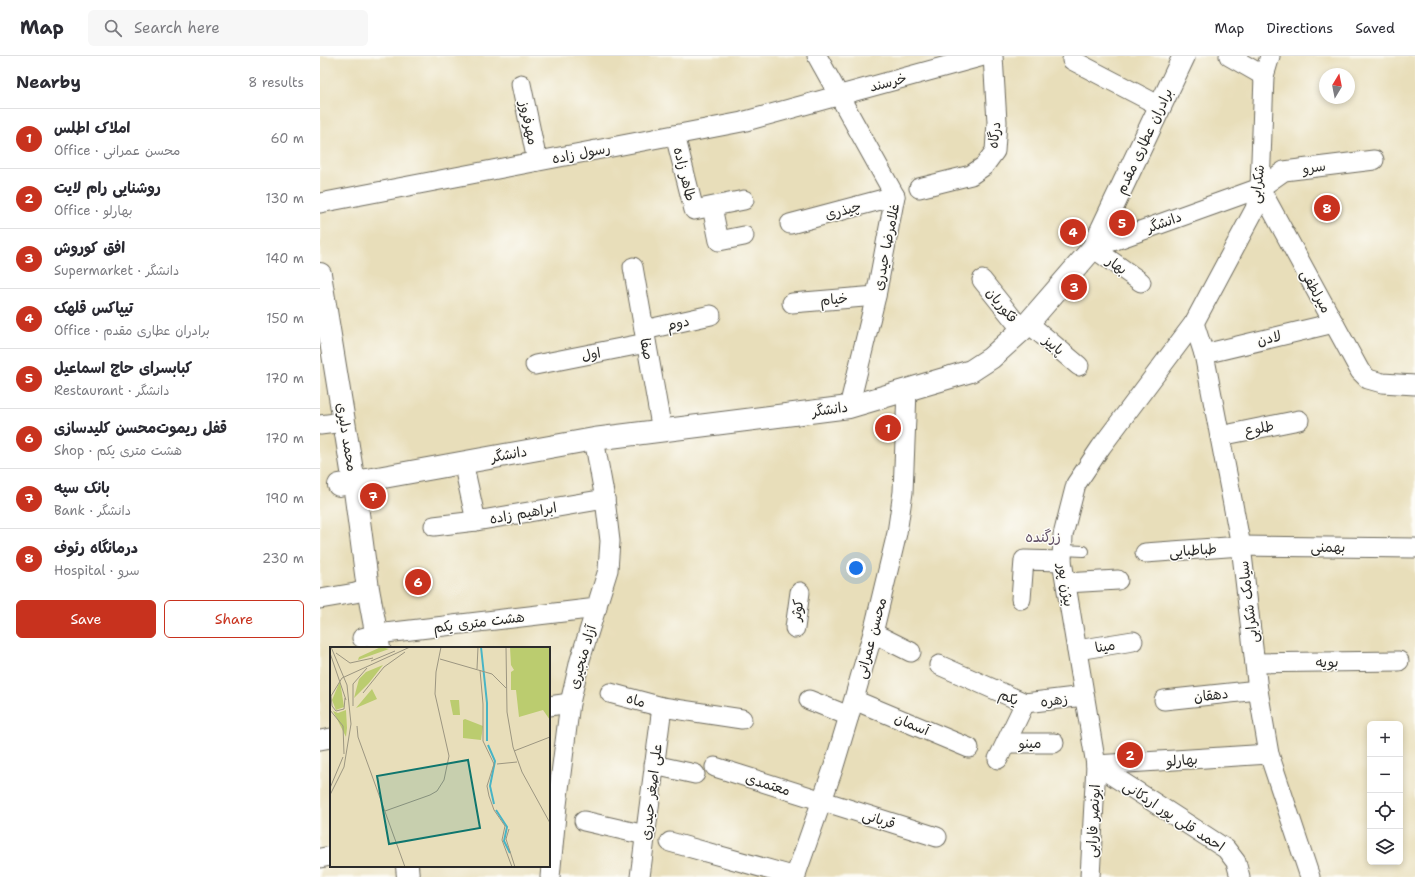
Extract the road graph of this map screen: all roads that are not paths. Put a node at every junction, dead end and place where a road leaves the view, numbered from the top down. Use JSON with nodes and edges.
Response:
{"nodes":[{"id":1,"x":817,"y":56,"type":"edge"},
{"id":2,"x":982,"y":56,"type":"edge"},
{"id":3,"x":993,"y":56,"type":"edge"},
{"id":4,"x":1184,"y":56,"type":"edge"},
{"id":5,"x":1229,"y":56,"type":"edge"},
{"id":6,"x":1270,"y":56,"type":"edge"},
{"id":7,"x":1072,"y":60,"type":"dead end"},
{"id":8,"x":1264,"y":76,"type":"junction"},
{"id":9,"x":521,"y":84,"type":"dead end"},
{"id":10,"x":840,"y":95,"type":"junction"},
{"id":11,"x":1160,"y":106,"type":"junction"},
{"id":12,"x":675,"y":135,"type":"junction"},
{"id":13,"x":1374,"y":160,"type":"dead end"},
{"id":14,"x":537,"y":161,"type":"junction"},
{"id":15,"x":919,"y":188,"type":"dead end"},
{"id":16,"x":1260,"y":188,"type":"junction"},
{"id":17,"x":896,"y":196,"type":"junction"},
{"id":18,"x":744,"y":200,"type":"dead end"},
{"id":19,"x":320,"y":203,"type":"edge"},
{"id":20,"x":712,"y":206,"type":"junction"},
{"id":21,"x":790,"y":224,"type":"dead end"},
{"id":22,"x":744,"y":236,"type":"dead end"},
{"id":23,"x":1093,"y":248,"type":"junction"},
{"id":24,"x":633,"y":267,"type":"dead end"},
{"id":25,"x":320,"y":274,"type":"edge"},
{"id":26,"x":982,"y":280,"type":"dead end"},
{"id":27,"x":1141,"y":282,"type":"dead end"},
{"id":28,"x":876,"y":296,"type":"junction"},
{"id":29,"x":792,"y":303,"type":"dead end"},
{"id":30,"x":711,"y":315,"type":"dead end"},
{"id":31,"x":1194,"y":323,"type":"junction"},
{"id":32,"x":1334,"y":323,"type":"junction"},
{"id":33,"x":1025,"y":327,"type":"junction"},
{"id":34,"x":645,"y":336,"type":"junction"},
{"id":35,"x":1204,"y":354,"type":"junction"},
{"id":36,"x":320,"y":359,"type":"edge"},
{"id":37,"x":535,"y":365,"type":"dead end"},
{"id":38,"x":1079,"y":366,"type":"dead end"},
{"id":39,"x":1415,"y":385,"type":"edge"},
{"id":40,"x":907,"y":391,"type":"junction"},
{"id":41,"x":849,"y":407,"type":"junction"},
{"id":42,"x":1299,"y":420,"type":"dead end"},
{"id":43,"x":331,"y":424,"type":"edge"},
{"id":44,"x":662,"y":431,"type":"junction"},
{"id":45,"x":1220,"y":436,"type":"junction"},
{"id":46,"x":594,"y":439,"type":"junction"},
{"id":47,"x":463,"y":462,"type":"junction"},
{"id":48,"x":346,"y":484,"type":"junction"},
{"id":49,"x":606,"y":499,"type":"junction"},
{"id":50,"x":476,"y":521,"type":"junction"},
{"id":51,"x":434,"y":526,"type":"dead end"},
{"id":52,"x":1241,"y":546,"type":"junction"},
{"id":53,"x":1415,"y":548,"type":"edge"},
{"id":54,"x":1084,"y":551,"type":"dead end"},
{"id":55,"x":1145,"y":553,"type":"dead end"},
{"id":56,"x":1062,"y":555,"type":"junction"},
{"id":57,"x":1118,"y":580,"type":"dead end"},
{"id":58,"x":1066,"y":583,"type":"junction"},
{"id":59,"x":361,"y":591,"type":"junction"},
{"id":60,"x":800,"y":592,"type":"dead end"},
{"id":61,"x":320,"y":599,"type":"edge"},
{"id":62,"x":1021,"y":599,"type":"dead end"},
{"id":63,"x":597,"y":608,"type":"junction"},
{"id":64,"x":795,"y":628,"type":"dead end"},
{"id":65,"x":873,"y":633,"type":"junction"},
{"id":66,"x":1133,"y":641,"type":"dead end"},
{"id":67,"x":371,"y":642,"type":"edge"},
{"id":68,"x":1077,"y":650,"type":"junction"},
{"id":69,"x":911,"y":652,"type":"dead end"},
{"id":70,"x":1399,"y":660,"type":"dead end"},
{"id":71,"x":1255,"y":663,"type":"junction"},
{"id":72,"x":939,"y":665,"type":"dead end"},
{"id":73,"x":1258,"y":690,"type":"junction"},
{"id":74,"x":610,"y":693,"type":"dead end"},
{"id":75,"x":1084,"y":696,"type":"junction"},
{"id":76,"x":809,"y":700,"type":"dead end"},
{"id":77,"x":1164,"y":700,"type":"dead end"},
{"id":78,"x":570,"y":703,"type":"junction"},
{"id":79,"x":1025,"y":703,"type":"junction"},
{"id":80,"x":550,"y":706,"type":"edge"},
{"id":81,"x":662,"y":707,"type":"junction"},
{"id":82,"x":852,"y":708,"type":"junction"},
{"id":83,"x":742,"y":720,"type":"dead end"},
{"id":84,"x":330,"y":738,"type":"edge"},
{"id":85,"x":320,"y":740,"type":"edge"},
{"id":86,"x":1054,"y":743,"type":"dead end"},
{"id":87,"x":970,"y":748,"type":"dead end"},
{"id":88,"x":1002,"y":751,"type":"joint"},
{"id":89,"x":1269,"y":754,"type":"junction"},
{"id":90,"x":654,"y":765,"type":"junction"},
{"id":91,"x":1096,"y":765,"type":"junction"},
{"id":92,"x":715,"y":767,"type":"dead end"},
{"id":93,"x":695,"y":774,"type":"dead end"},
{"id":94,"x":822,"y":801,"type":"junction"},
{"id":95,"x":553,"y":806,"type":"edge"},
{"id":96,"x":584,"y":821,"type":"dead end"},
{"id":97,"x":645,"y":835,"type":"junction"},
{"id":98,"x":937,"y":837,"type":"dead end"},
{"id":99,"x":670,"y":842,"type":"dead end"},
{"id":100,"x":330,"y":856,"type":"edge"},
{"id":101,"x":320,"y":858,"type":"edge"},
{"id":102,"x":407,"y":867,"type":"edge"},
{"id":103,"x":419,"y":867,"type":"edge"},
{"id":104,"x":408,"y":877,"type":"edge"},
{"id":105,"x":421,"y":877,"type":"edge"},
{"id":106,"x":550,"y":877,"type":"edge"},
{"id":107,"x":640,"y":877,"type":"edge"},
{"id":108,"x":795,"y":877,"type":"edge"},
{"id":109,"x":1090,"y":877,"type":"edge"},
{"id":110,"x":1240,"y":877,"type":"edge"},
{"id":111,"x":1310,"y":877,"type":"edge"}],
"edges":[{"from":1,"to":10,"type":"street","name":"غلامرضا حیدری"},
{"from":2,"to":10,"type":"street","name":"خرسند"},
{"from":3,"to":15,"type":"street","name":"درگاه"},
{"from":4,"to":11,"type":"street","name":"برادران عطاری مقدم"},
{"from":5,"to":8,"type":"street"},
{"from":6,"to":8,"type":"street","name":"شکرابی"},
{"from":7,"to":11,"type":"street"},
{"from":8,"to":16,"type":"street","name":"شکرابی"},
{"from":9,"to":14,"type":"street","name":"مهرفروز"},
{"from":10,"to":12,"type":"street","name":"رسول زاده"},
{"from":10,"to":17,"type":"street","name":"غلامرضا حیدری"},
{"from":11,"to":23,"type":"street","name":"برادران عطاری مقدم"},
{"from":12,"to":14,"type":"street","name":"رسول زاده"},
{"from":12,"to":20,"type":"street","name":"طاهر زاده"},
{"from":13,"to":16,"type":"street","name":"سرو"},
{"from":14,"to":19,"type":"street","name":"رسول زاده"},
{"from":16,"to":23,"type":"street","name":"دانشگر"},
{"from":16,"to":31,"type":"street","name":"شکرابی"},
{"from":16,"to":32,"type":"street","name":"میرلطفی"},
{"from":17,"to":21,"type":"street","name":"چیذری"},
{"from":17,"to":28,"type":"street","name":"غلامرضا حیدری"},
{"from":18,"to":20,"type":"street","name":"طاهر زاده"},
{"from":20,"to":22,"type":"street"},
{"from":23,"to":27,"type":"street","name":"بهار"},
{"from":23,"to":33,"type":"street","name":"دانشگر"},
{"from":24,"to":34,"type":"street","name":"صفا"},
{"from":25,"to":43,"type":"street","name":"محمد دلیری"},
{"from":26,"to":33,"type":"street","name":"فکوریان"},
{"from":28,"to":29,"type":"street","name":"خیام"},
{"from":28,"to":41,"type":"street","name":"غلامرضا حیدری"},
{"from":30,"to":34,"type":"street","name":"دوم"},
{"from":31,"to":35,"type":"street","name":"سیامک شکرابی"},
{"from":31,"to":56,"type":"street","name":"بیژن پور"},
{"from":32,"to":35,"type":"street","name":"لادن"},
{"from":32,"to":39,"type":"street","name":"میرلطفی"},
{"from":33,"to":38,"type":"street","name":"پاییز"},
{"from":33,"to":40,"type":"street","name":"دانشگر"},
{"from":34,"to":37,"type":"street","name":"اول"},
{"from":34,"to":44,"type":"street","name":"صفا"},
{"from":35,"to":45,"type":"street","name":"سیامک شکرابی"},
{"from":36,"to":43,"type":"street","name":"محمد دلیری"},
{"from":40,"to":41,"type":"street","name":"دانشگر"},
{"from":40,"to":65,"type":"street","name":"محسن عمرانی"},
{"from":41,"to":44,"type":"street","name":"دانشگر"},
{"from":42,"to":45,"type":"street","name":"طلوع"},
{"from":43,"to":48,"type":"street","name":"محمد دلیری"},
{"from":44,"to":46,"type":"street","name":"دانشگر"},
{"from":45,"to":52,"type":"street","name":"سیامک شکرابی"},
{"from":46,"to":47,"type":"street","name":"دانشگر"},
{"from":46,"to":49,"type":"street","name":"آزاد منجیری"},
{"from":47,"to":48,"type":"street","name":"دانشگر"},
{"from":47,"to":50,"type":"street","name":"ابراهیم زاده"},
{"from":48,"to":59,"type":"street","name":"محمد دلیری"},
{"from":49,"to":50,"type":"street","name":"ابراهیم زاده"},
{"from":49,"to":63,"type":"street","name":"آزاد منجیری"},
{"from":50,"to":51,"type":"street"},
{"from":52,"to":53,"type":"street","name":"بهمنی"},
{"from":52,"to":55,"type":"street","name":"طباطبایی"},
{"from":52,"to":71,"type":"street","name":"سیامک شکرابی"},
{"from":54,"to":56,"type":"lane"},
{"from":56,"to":58,"type":"street","name":"بیژن پور"},
{"from":56,"to":62,"type":"street"},
{"from":57,"to":58,"type":"street"},
{"from":58,"to":68,"type":"street","name":"بیژن پور"},
{"from":59,"to":61,"type":"street"},
{"from":59,"to":67,"type":"street","name":"محمد دلیری"},
{"from":60,"to":64,"type":"street","name":"کوثر"},
{"from":63,"to":67,"type":"street","name":"هشت متری یکم"},
{"from":63,"to":78,"type":"street","name":"آزاد منجیری"},
{"from":65,"to":69,"type":"street"},
{"from":65,"to":82,"type":"street","name":"محسن عمرانی"},
{"from":66,"to":68,"type":"street","name":"مینا"},
{"from":68,"to":75,"type":"street","name":"بیژن پور"},
{"from":70,"to":71,"type":"street","name":"بویه"},
{"from":71,"to":73,"type":"street","name":"سیامک شکرابی"},
{"from":72,"to":79,"type":"street","name":"یکم"},
{"from":73,"to":77,"type":"street","name":"دهقان"},
{"from":73,"to":89,"type":"street","name":"سیامک شکرابی"},
{"from":74,"to":81,"type":"street","name":"ماه"},
{"from":75,"to":79,"type":"street","name":"زهره"},
{"from":75,"to":91,"type":"street","name":"بیژن پور"},
{"from":76,"to":82,"type":"street"},
{"from":78,"to":80,"type":"street"},
{"from":78,"to":95,"type":"street","name":"آزاد منجیری"},
{"from":79,"to":88,"type":"street","name":"یکم"},
{"from":81,"to":83,"type":"street"},
{"from":81,"to":90,"type":"street","name":"علی اصغر حیدری"},
{"from":82,"to":87,"type":"street","name":"آسمان"},
{"from":82,"to":94,"type":"street","name":"محسن عمرانی"},
{"from":84,"to":85,"type":"street"},
{"from":86,"to":88,"type":"street","name":"مینو"},
{"from":89,"to":91,"type":"street","name":"بهارلو"},
{"from":89,"to":111,"type":"street","name":"سیامک شکرابی"},
{"from":90,"to":93,"type":"street"},
{"from":90,"to":97,"type":"street","name":"علی اصغر حیدری"},
{"from":91,"to":109,"type":"street","name":"ابونصر فارابی"},
{"from":91,"to":110,"type":"street","name":"احمد قلی پور اردکانی"},
{"from":92,"to":94,"type":"street","name":"معتمدی"},
{"from":94,"to":98,"type":"street","name":"قربانی"},
{"from":94,"to":108,"type":"street","name":"محسن عمرانی"},
{"from":95,"to":106,"type":"street","name":"آزاد منجیری"},
{"from":96,"to":97,"type":"street"},
{"from":97,"to":107,"type":"street","name":"علی اصغر حیدری"},
{"from":99,"to":108,"type":"street"},
{"from":100,"to":101,"type":"street"},
{"from":102,"to":104,"type":"street"},
{"from":103,"to":105,"type":"street"}]}
